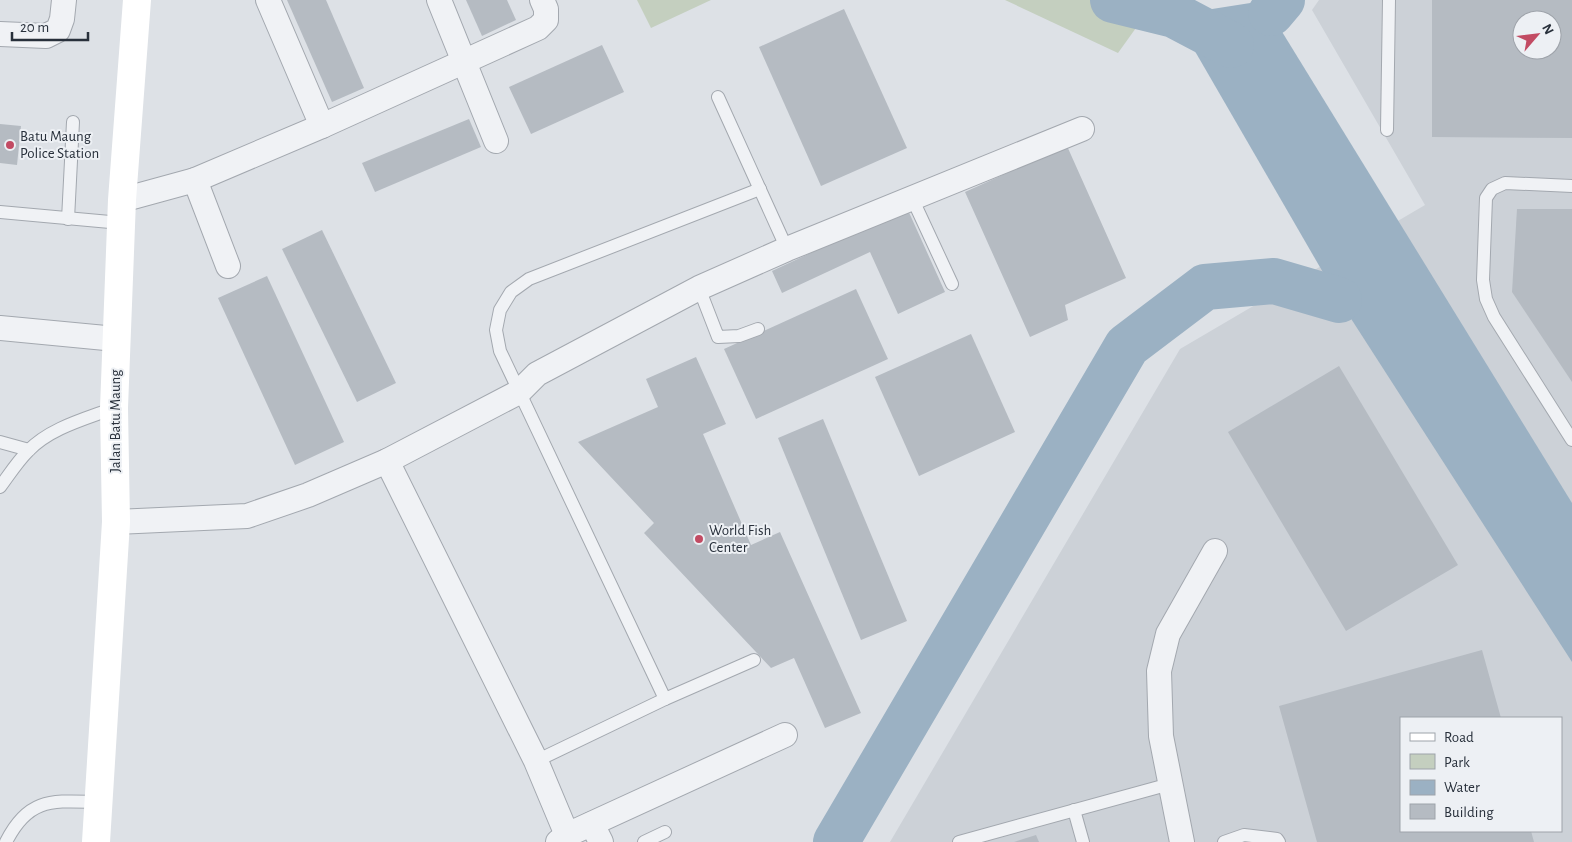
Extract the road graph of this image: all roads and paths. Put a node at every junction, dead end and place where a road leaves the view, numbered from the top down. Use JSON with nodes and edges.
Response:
{"nodes":[{"id":1,"x":64,"y":0,"type":"edge"},
{"id":2,"x":137,"y":0,"type":"edge"},
{"id":3,"x":268,"y":0,"type":"edge"},
{"id":4,"x":439,"y":0,"type":"edge"},
{"id":5,"x":542,"y":0,"type":"edge"},
{"id":6,"x":1389,"y":0,"type":"edge"},
{"id":7,"x":0,"y":34,"type":"edge"},
{"id":8,"x":465,"y":62,"type":"junction"},
{"id":9,"x":718,"y":97,"type":"dead end"},
{"id":10,"x":73,"y":122,"type":"dead end"},
{"id":11,"x":322,"y":126,"type":"junction"},
{"id":12,"x":1082,"y":129,"type":"dead end"},
{"id":13,"x":1387,"y":130,"type":"dead end"},
{"id":14,"x":496,"y":141,"type":"dead end"},
{"id":15,"x":196,"y":180,"type":"junction"},
{"id":16,"x":1572,"y":186,"type":"edge"},
{"id":17,"x":760,"y":189,"type":"junction"},
{"id":18,"x":912,"y":198,"type":"junction"},
{"id":19,"x":0,"y":212,"type":"edge"},
{"id":20,"x":121,"y":212,"type":"junction"},
{"id":21,"x":68,"y":218,"type":"junction"},
{"id":22,"x":787,"y":249,"type":"junction"},
{"id":23,"x":228,"y":266,"type":"dead end"},
{"id":24,"x":952,"y":284,"type":"dead end"},
{"id":25,"x":699,"y":288,"type":"junction"},
{"id":26,"x":0,"y":328,"type":"edge"},
{"id":27,"x":758,"y":329,"type":"dead end"},
{"id":28,"x":116,"y":339,"type":"junction"},
{"id":29,"x":518,"y":392,"type":"junction"},
{"id":30,"x":114,"y":408,"type":"junction"},
{"id":31,"x":1572,"y":440,"type":"edge"},
{"id":32,"x":0,"y":442,"type":"edge"},
{"id":33,"x":29,"y":450,"type":"junction"},
{"id":34,"x":387,"y":461,"type":"junction"},
{"id":35,"x":0,"y":487,"type":"edge"},
{"id":36,"x":116,"y":522,"type":"junction"},
{"id":37,"x":1214,"y":552,"type":"dead end"},
{"id":38,"x":754,"y":660,"type":"dead end"},
{"id":39,"x":664,"y":699,"type":"junction"},
{"id":40,"x":785,"y":734,"type":"dead end"},
{"id":41,"x":536,"y":762,"type":"junction"},
{"id":42,"x":1170,"y":784,"type":"junction"},
{"id":43,"x":99,"y":802,"type":"junction"},
{"id":44,"x":1074,"y":810,"type":"junction"},
{"id":45,"x":665,"y":832,"type":"dead end"},
{"id":46,"x":596,"y":833,"type":"edge"},
{"id":47,"x":563,"y":838,"type":"edge"},
{"id":48,"x":6,"y":842,"type":"edge"},
{"id":49,"x":96,"y":842,"type":"edge"},
{"id":50,"x":644,"y":842,"type":"edge"},
{"id":51,"x":959,"y":842,"type":"edge"},
{"id":52,"x":1082,"y":842,"type":"edge"},
{"id":53,"x":1182,"y":842,"type":"edge"},
{"id":54,"x":1224,"y":842,"type":"edge"},
{"id":55,"x":1279,"y":842,"type":"edge"}],
"edges":[{"from":1,"to":7,"type":"street"},
{"from":2,"to":20,"type":"street","name":"Jalan Batu Maung"},
{"from":3,"to":11,"type":"street"},
{"from":4,"to":8,"type":"street"},
{"from":5,"to":8,"type":"street"},
{"from":6,"to":13,"type":"lane"},
{"from":8,"to":11,"type":"street"},
{"from":8,"to":14,"type":"street"},
{"from":9,"to":17,"type":"lane"},
{"from":10,"to":21,"type":"lane"},
{"from":11,"to":15,"type":"street"},
{"from":12,"to":18,"type":"street"},
{"from":15,"to":20,"type":"street"},
{"from":15,"to":23,"type":"street"},
{"from":16,"to":31,"type":"lane"},
{"from":17,"to":22,"type":"lane"},
{"from":17,"to":29,"type":"lane"},
{"from":18,"to":22,"type":"street"},
{"from":18,"to":24,"type":"lane"},
{"from":19,"to":21,"type":"lane"},
{"from":20,"to":21,"type":"lane"},
{"from":20,"to":28,"type":"street","name":"Jalan Batu Maung"},
{"from":22,"to":25,"type":"street"},
{"from":25,"to":27,"type":"lane"},
{"from":25,"to":29,"type":"street"},
{"from":26,"to":28,"type":"street"},
{"from":28,"to":30,"type":"street","name":"Jalan Batu Maung"},
{"from":29,"to":34,"type":"street"},
{"from":29,"to":39,"type":"lane"},
{"from":30,"to":33,"type":"lane"},
{"from":30,"to":36,"type":"street","name":"Jalan Batu Maung"},
{"from":32,"to":33,"type":"lane"},
{"from":33,"to":35,"type":"lane"},
{"from":34,"to":36,"type":"street"},
{"from":34,"to":41,"type":"street"},
{"from":36,"to":43,"type":"street","name":"Jalan Batu Maung"},
{"from":37,"to":42,"type":"street"},
{"from":38,"to":39,"type":"lane"},
{"from":39,"to":41,"type":"lane"},
{"from":40,"to":46,"type":"street"},
{"from":41,"to":47,"type":"street"},
{"from":42,"to":44,"type":"lane"},
{"from":42,"to":53,"type":"street"},
{"from":43,"to":48,"type":"lane"},
{"from":43,"to":49,"type":"street","name":"Jalan Batu Maung"},
{"from":44,"to":51,"type":"lane"},
{"from":44,"to":52,"type":"lane"},
{"from":45,"to":50,"type":"lane"},
{"from":46,"to":47,"type":"street"},
{"from":54,"to":55,"type":"lane"}]}
